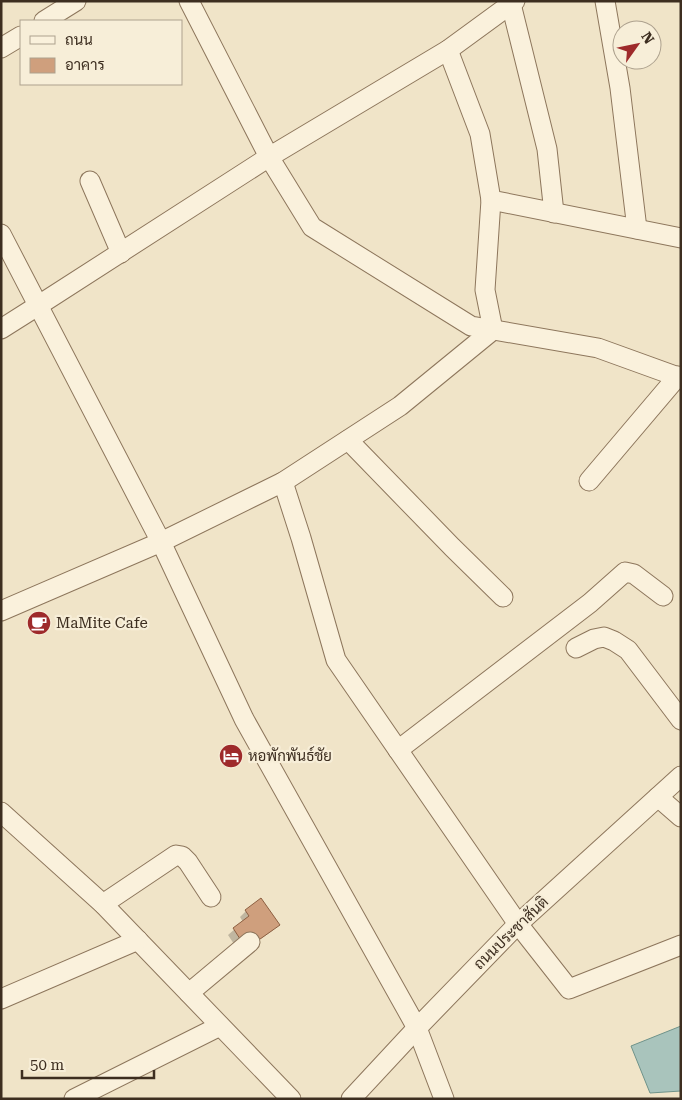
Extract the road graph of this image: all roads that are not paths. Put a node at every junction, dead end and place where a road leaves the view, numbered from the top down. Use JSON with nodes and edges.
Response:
{"nodes":[{"id":1,"x":76,"y":1,"type":"edge"},
{"id":2,"x":190,"y":1,"type":"edge"},
{"id":3,"x":605,"y":1,"type":"edge"},
{"id":4,"x":513,"y":3,"type":"edge"},
{"id":5,"x":46,"y":20,"type":"edge"},
{"id":6,"x":20,"y":37,"type":"edge"},
{"id":7,"x":1,"y":48,"type":"edge"},
{"id":8,"x":448,"y":50,"type":"junction"},
{"id":9,"x":269,"y":157,"type":"junction"},
{"id":10,"x":90,"y":181,"type":"dead end"},
{"id":11,"x":491,"y":200,"type":"junction"},
{"id":12,"x":554,"y":213,"type":"junction"},
{"id":13,"x":637,"y":229,"type":"junction"},
{"id":14,"x":1,"y":234,"type":"edge"},
{"id":15,"x":681,"y":238,"type":"edge"},
{"id":16,"x":121,"y":253,"type":"junction"},
{"id":17,"x":39,"y":305,"type":"junction"},
{"id":18,"x":1,"y":329,"type":"edge"},
{"id":19,"x":493,"y":330,"type":"junction"},
{"id":20,"x":679,"y":377,"type":"edge"},
{"id":21,"x":348,"y":440,"type":"junction"},
{"id":22,"x":589,"y":481,"type":"dead end"},
{"id":23,"x":283,"y":482,"type":"junction"},
{"id":24,"x":161,"y":542,"type":"junction"},
{"id":25,"x":663,"y":596,"type":"dead end"},
{"id":26,"x":503,"y":597,"type":"dead end"},
{"id":27,"x":1,"y":612,"type":"edge"},
{"id":28,"x":576,"y":648,"type":"dead end"},
{"id":29,"x":681,"y":720,"type":"edge"},
{"id":30,"x":398,"y":750,"type":"junction"},
{"id":31,"x":681,"y":776,"type":"edge"},
{"id":32,"x":658,"y":796,"type":"junction"},
{"id":33,"x":1,"y":812,"type":"edge"},
{"id":34,"x":681,"y":817,"type":"edge"},
{"id":35,"x":211,"y":897,"type":"dead end"},
{"id":36,"x":103,"y":904,"type":"junction"},
{"id":37,"x":518,"y":924,"type":"junction"},
{"id":38,"x":138,"y":940,"type":"junction"},
{"id":39,"x":250,"y":942,"type":"dead end"},
{"id":40,"x":681,"y":945,"type":"edge"},
{"id":41,"x":189,"y":993,"type":"junction"},
{"id":42,"x":1,"y":999,"type":"edge"},
{"id":43,"x":220,"y":1026,"type":"junction"},
{"id":44,"x":417,"y":1028,"type":"junction"},
{"id":45,"x":74,"y":1099,"type":"edge"},
{"id":46,"x":291,"y":1099,"type":"edge"},
{"id":47,"x":351,"y":1099,"type":"edge"},
{"id":48,"x":444,"y":1099,"type":"edge"}],
"edges":[{"from":1,"to":5,"type":"street"},
{"from":2,"to":9,"type":"street"},
{"from":3,"to":13,"type":"street"},
{"from":4,"to":8,"type":"street"},
{"from":4,"to":12,"type":"street"},
{"from":6,"to":7,"type":"street"},
{"from":8,"to":9,"type":"street"},
{"from":8,"to":11,"type":"street"},
{"from":9,"to":16,"type":"street"},
{"from":9,"to":19,"type":"street"},
{"from":10,"to":16,"type":"street"},
{"from":11,"to":12,"type":"street"},
{"from":11,"to":19,"type":"street"},
{"from":12,"to":13,"type":"street"},
{"from":13,"to":15,"type":"street"},
{"from":14,"to":17,"type":"street"},
{"from":16,"to":17,"type":"street"},
{"from":17,"to":18,"type":"street"},
{"from":17,"to":24,"type":"street"},
{"from":19,"to":20,"type":"street"},
{"from":19,"to":21,"type":"street"},
{"from":20,"to":22,"type":"street"},
{"from":21,"to":23,"type":"street"},
{"from":21,"to":26,"type":"street"},
{"from":23,"to":24,"type":"street"},
{"from":23,"to":30,"type":"street"},
{"from":24,"to":27,"type":"street"},
{"from":24,"to":44,"type":"street"},
{"from":25,"to":30,"type":"street"},
{"from":28,"to":29,"type":"street"},
{"from":30,"to":37,"type":"street"},
{"from":31,"to":32,"type":"street","name":"ถนนประชาสันติ"},
{"from":32,"to":34,"type":"street"},
{"from":32,"to":37,"type":"street","name":"ถนนประชาสันติ"},
{"from":33,"to":36,"type":"street"},
{"from":35,"to":36,"type":"street"},
{"from":36,"to":38,"type":"street"},
{"from":37,"to":40,"type":"street"},
{"from":37,"to":44,"type":"street","name":"ถนนประชาสันติ"},
{"from":38,"to":41,"type":"street"},
{"from":38,"to":42,"type":"street"},
{"from":39,"to":41,"type":"street"},
{"from":41,"to":43,"type":"street"},
{"from":43,"to":45,"type":"street"},
{"from":43,"to":46,"type":"street"},
{"from":44,"to":47,"type":"street","name":"ถนนประชาสันติ"},
{"from":44,"to":48,"type":"street"}]}
